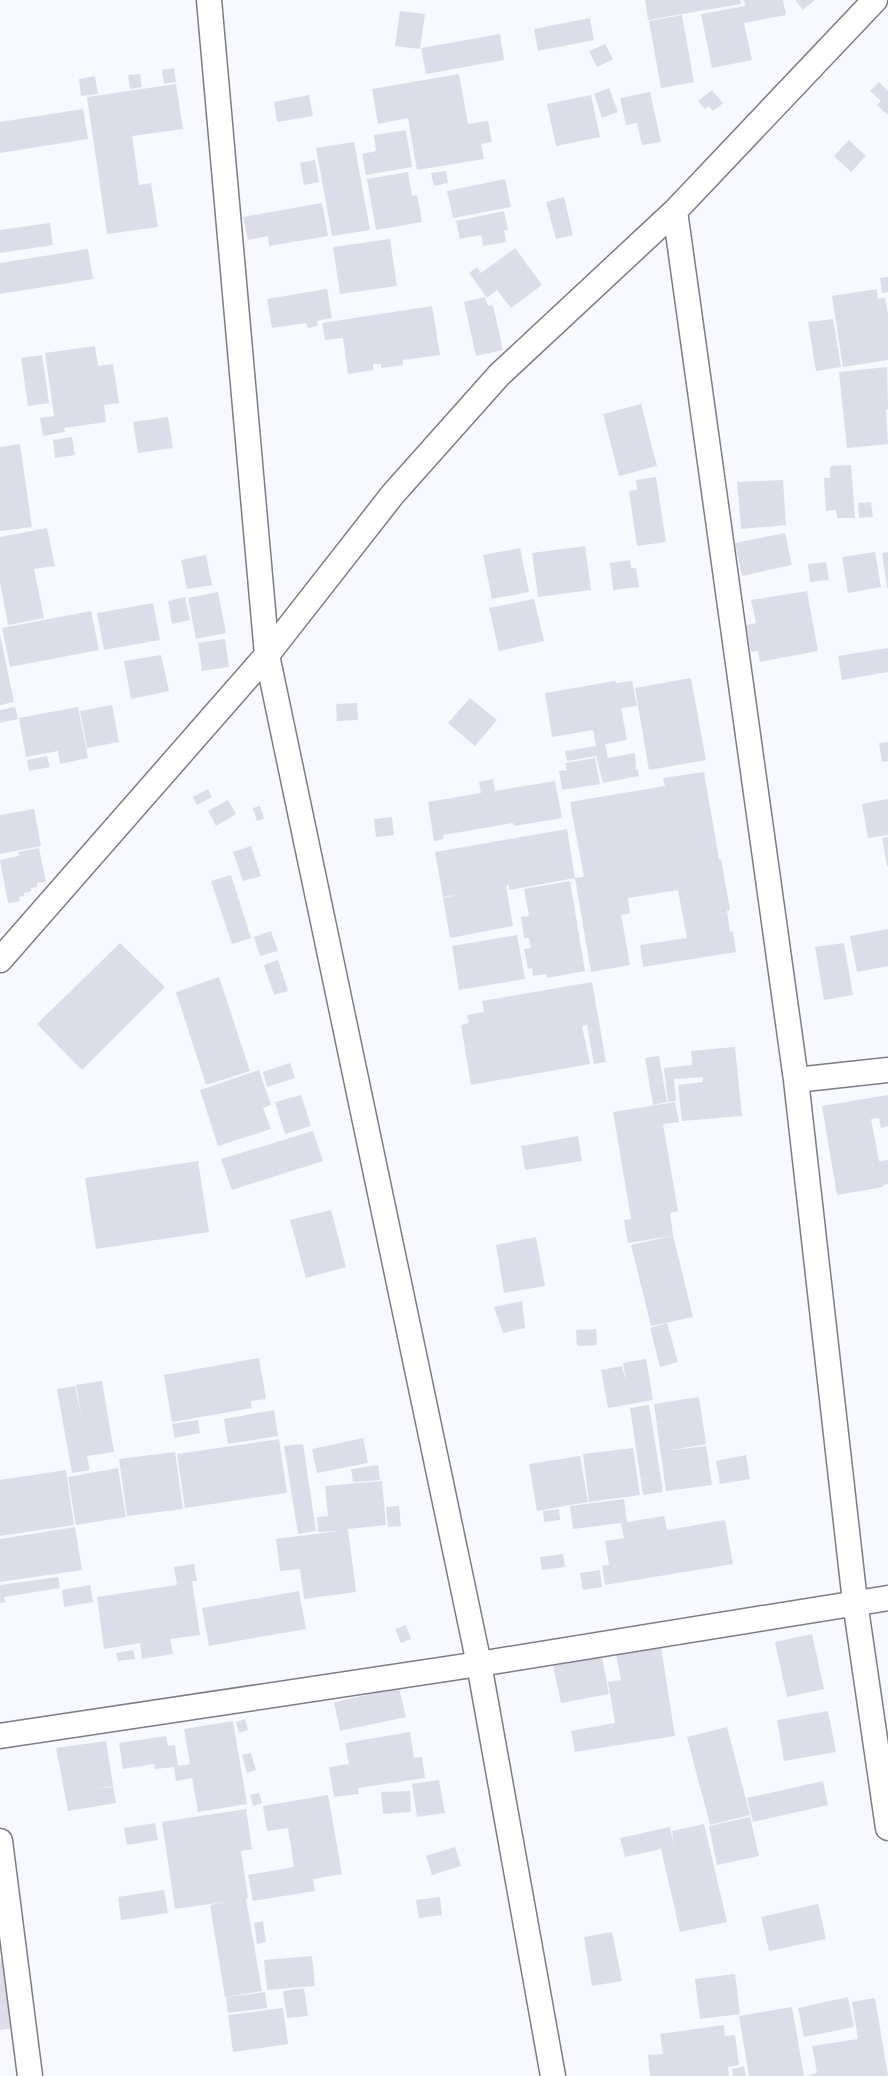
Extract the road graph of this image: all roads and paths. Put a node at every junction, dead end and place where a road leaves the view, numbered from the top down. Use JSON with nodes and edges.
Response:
{"nodes":[{"id":1,"x":209,"y":0,"type":"edge"},
{"id":2,"x":875,"y":0,"type":"edge"},
{"id":3,"x":675,"y":211,"type":"junction"},
{"id":4,"x":267,"y":655,"type":"junction"},
{"id":5,"x":0,"y":960,"type":"edge"},
{"id":6,"x":888,"y":1070,"type":"edge"},
{"id":7,"x":796,"y":1080,"type":"junction"},
{"id":8,"x":888,"y":1598,"type":"edge"},
{"id":9,"x":855,"y":1602,"type":"junction"},
{"id":10,"x":479,"y":1665,"type":"junction"},
{"id":11,"x":0,"y":1736,"type":"edge"},
{"id":12,"x":888,"y":1828,"type":"edge"},
{"id":13,"x":0,"y":1841,"type":"edge"},
{"id":14,"x":30,"y":2076,"type":"edge"},
{"id":15,"x":553,"y":2076,"type":"edge"}],
"edges":[{"from":1,"to":4,"type":"street"},
{"from":2,"to":3,"type":"street"},
{"from":3,"to":4,"type":"street"},
{"from":3,"to":7,"type":"street"},
{"from":4,"to":5,"type":"street"},
{"from":4,"to":10,"type":"street"},
{"from":6,"to":7,"type":"street"},
{"from":7,"to":9,"type":"street"},
{"from":8,"to":9,"type":"street"},
{"from":9,"to":10,"type":"street"},
{"from":9,"to":12,"type":"street"},
{"from":10,"to":11,"type":"street"},
{"from":10,"to":15,"type":"street"},
{"from":13,"to":14,"type":"street"}]}
